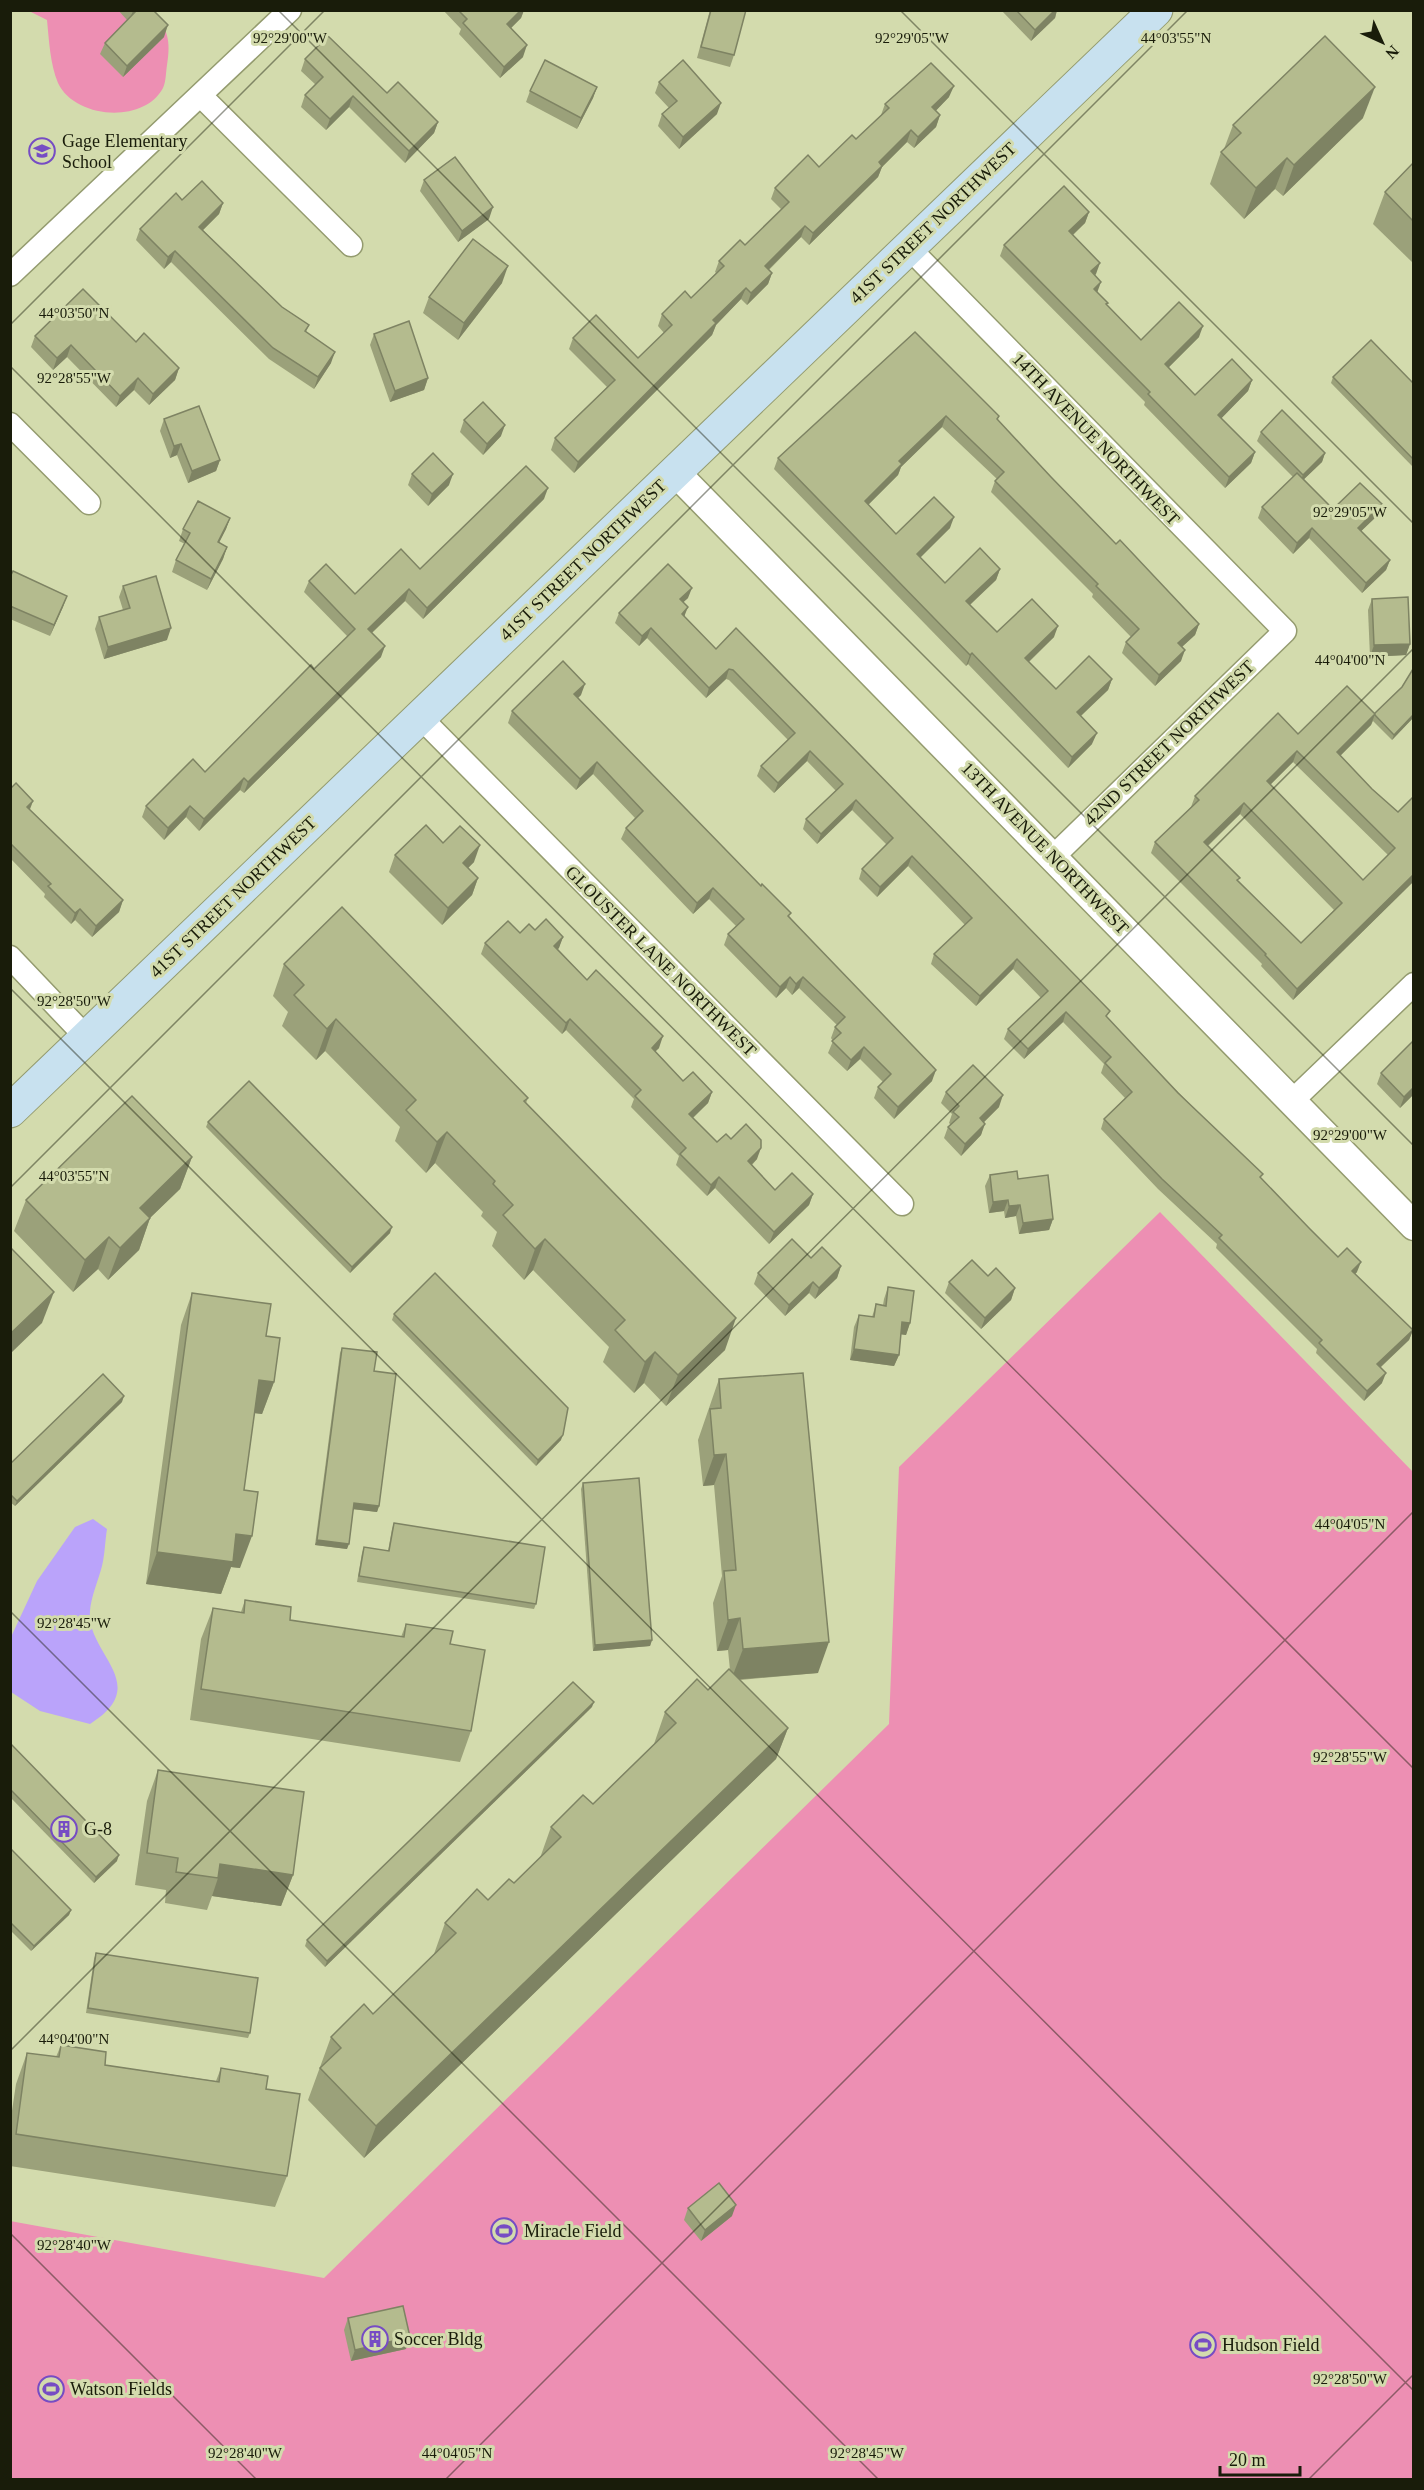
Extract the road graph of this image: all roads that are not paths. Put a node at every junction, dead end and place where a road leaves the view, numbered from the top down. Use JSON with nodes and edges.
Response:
{"nodes":[{"id":1,"x":290,"y":10,"type":"edge"},
{"id":2,"x":1152,"y":12,"type":"edge"},
{"id":3,"x":201,"y":96,"type":"junction"},
{"id":4,"x":351,"y":245,"type":"dead end"},
{"id":5,"x":908,"y":248,"type":"junction"},
{"id":6,"x":10,"y":275,"type":"edge"},
{"id":7,"x":10,"y":424,"type":"edge"},
{"id":8,"x":675,"y":472,"type":"junction"},
{"id":9,"x":89,"y":503,"type":"dead end"},
{"id":10,"x":1285,"y":630,"type":"joint"},
{"id":11,"x":420,"y":717,"type":"junction"},
{"id":12,"x":1054,"y":856,"type":"junction"},
{"id":13,"x":10,"y":957,"type":"edge"},
{"id":14,"x":1413,"y":984,"type":"edge"},
{"id":15,"x":87,"y":1038,"type":"junction"},
{"id":16,"x":1292,"y":1101,"type":"junction"},
{"id":17,"x":10,"y":1111,"type":"edge"},
{"id":18,"x":902,"y":1204,"type":"dead end"},
{"id":19,"x":1413,"y":1226,"type":"edge"}],
"edges":[{"from":1,"to":3,"type":"street"},
{"from":2,"to":5,"type":"main road","name":"41ST STREET NORTHWEST"},
{"from":3,"to":4,"type":"street"},
{"from":3,"to":6,"type":"street"},
{"from":5,"to":8,"type":"main road","name":"41ST STREET NORTHWEST"},
{"from":5,"to":10,"type":"street","name":"14TH AVENUE NORTHWEST"},
{"from":7,"to":9,"type":"street"},
{"from":8,"to":11,"type":"main road","name":"41ST STREET NORTHWEST"},
{"from":8,"to":12,"type":"street","name":"13TH AVENUE NORTHWEST"},
{"from":10,"to":12,"type":"street","name":"42ND STREET NORTHWEST"},
{"from":11,"to":15,"type":"main road","name":"41ST STREET NORTHWEST"},
{"from":11,"to":18,"type":"street","name":"GLOUSTER LANE NORTHWEST"},
{"from":12,"to":16,"type":"street","name":"13TH AVENUE NORTHWEST"},
{"from":13,"to":15,"type":"street"},
{"from":14,"to":16,"type":"street"},
{"from":15,"to":17,"type":"main road","name":"41ST STREET NORTHWEST"},
{"from":16,"to":19,"type":"street","name":"13TH AVENUE NORTHWEST"}]}
